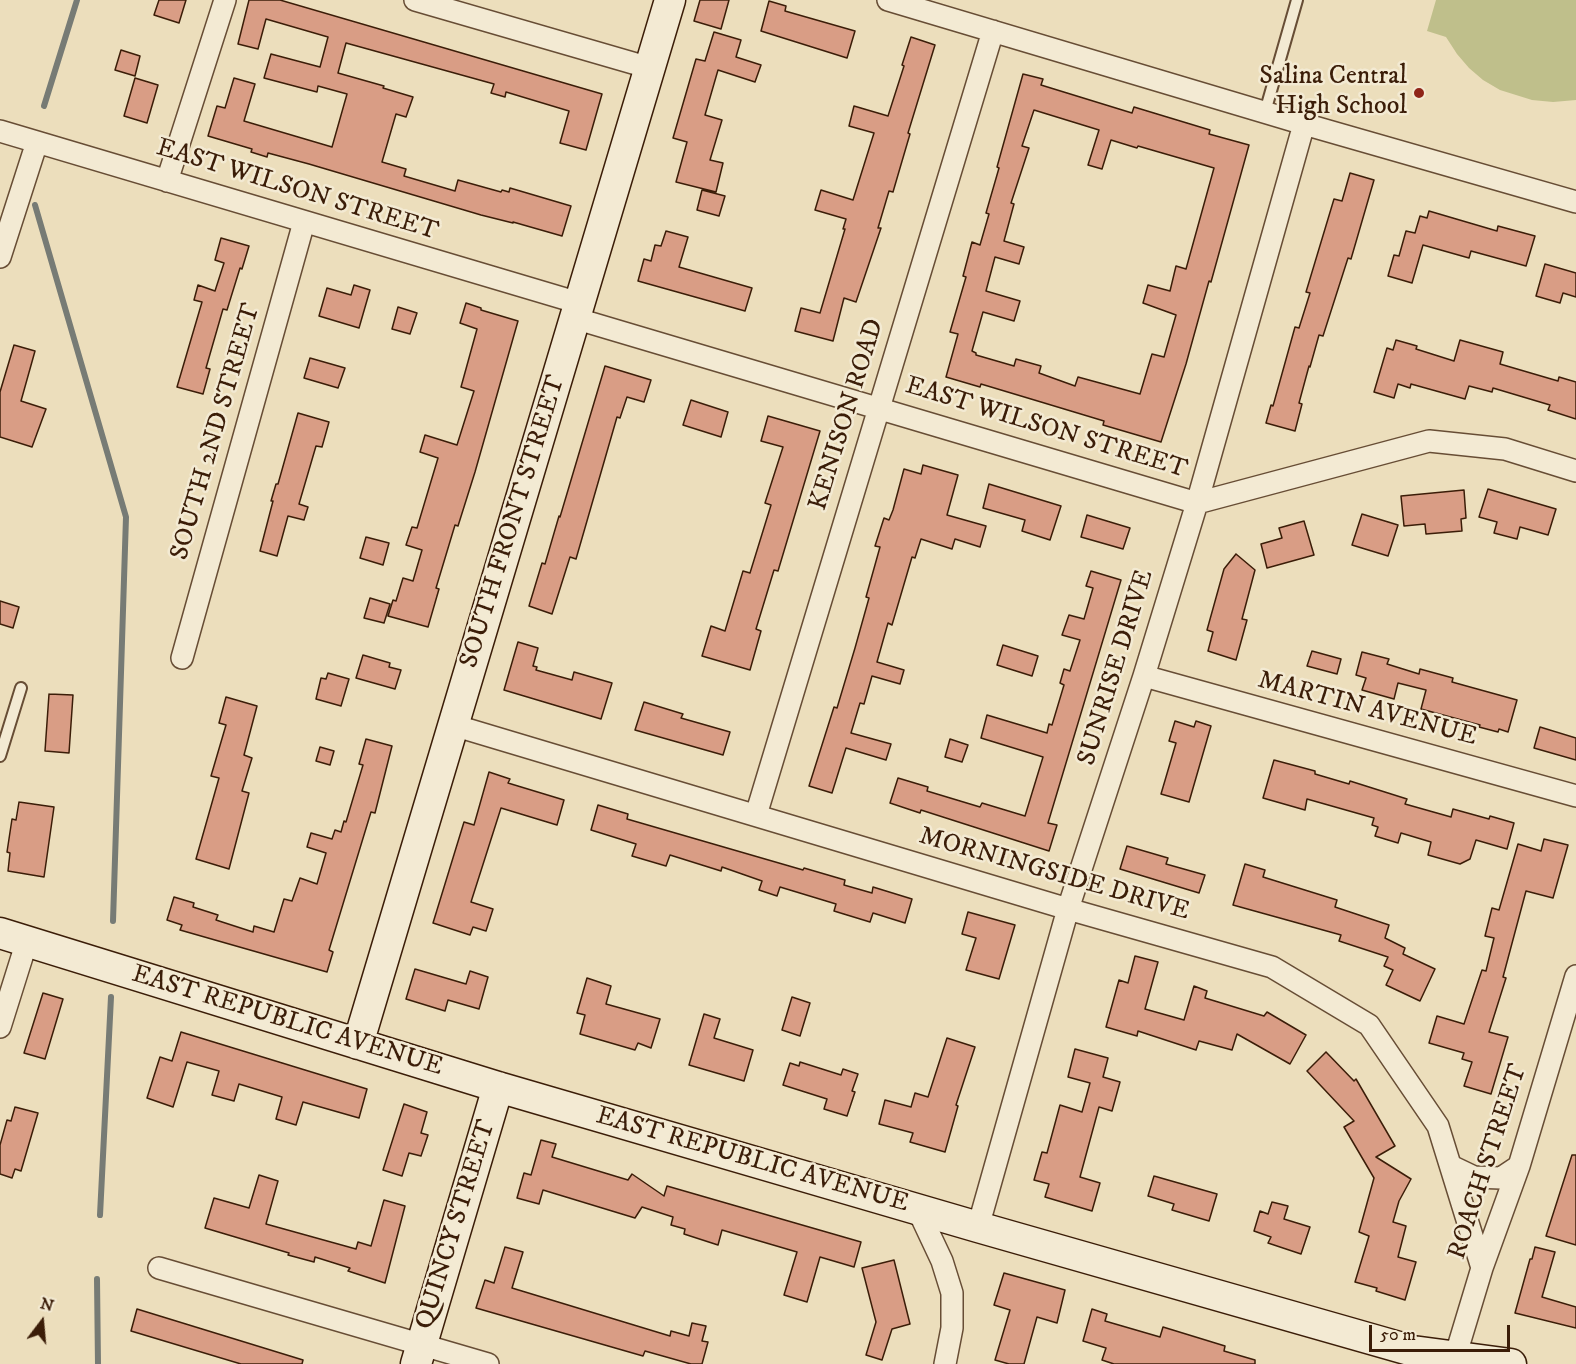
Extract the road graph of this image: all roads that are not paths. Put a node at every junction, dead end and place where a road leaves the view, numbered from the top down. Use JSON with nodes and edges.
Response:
{"nodes":[{"id":1,"x":225,"y":0,"type":"edge"},
{"id":2,"x":415,"y":0,"type":"edge"},
{"id":3,"x":670,"y":0,"type":"edge"},
{"id":4,"x":888,"y":0,"type":"edge"},
{"id":5,"x":1298,"y":0,"type":"edge"},
{"id":6,"x":993,"y":30,"type":"junction"},
{"id":7,"x":650,"y":68,"type":"junction"},
{"id":8,"x":1265,"y":112,"type":"junction"},
{"id":9,"x":1304,"y":124,"type":"junction"},
{"id":10,"x":0,"y":131,"type":"edge"},
{"id":11,"x":37,"y":142,"type":"junction"},
{"id":12,"x":167,"y":181,"type":"junction"},
{"id":13,"x":1576,"y":202,"type":"edge"},
{"id":14,"x":304,"y":222,"type":"junction"},
{"id":15,"x":0,"y":257,"type":"edge"},
{"id":16,"x":576,"y":311,"type":"junction"},
{"id":17,"x":878,"y":407,"type":"junction"},
{"id":18,"x":1576,"y":471,"type":"edge"},
{"id":19,"x":1197,"y":502,"type":"junction"},
{"id":20,"x":182,"y":658,"type":"dead end"},
{"id":21,"x":1144,"y":676,"type":"junction"},
{"id":22,"x":21,"y":688,"type":"dead end"},
{"id":23,"x":453,"y":725,"type":"junction"},
{"id":24,"x":0,"y":756,"type":"edge"},
{"id":25,"x":1576,"y":796,"type":"edge"},
{"id":26,"x":756,"y":815,"type":"junction"},
{"id":27,"x":1068,"y":909,"type":"junction"},
{"id":28,"x":14,"y":937,"type":"edge"},
{"id":29,"x":1576,"y":976,"type":"edge"},
{"id":30,"x":0,"y":1027,"type":"edge"},
{"id":31,"x":358,"y":1044,"type":"junction"},
{"id":32,"x":498,"y":1087,"type":"junction"},
{"id":33,"x":1451,"y":1166,"type":"junction"},
{"id":34,"x":1519,"y":1166,"type":"junction"},
{"id":35,"x":918,"y":1210,"type":"junction"},
{"id":36,"x":978,"y":1227,"type":"junction"},
{"id":37,"x":159,"y":1268,"type":"dead end"},
{"id":38,"x":1482,"y":1268,"type":"junction"},
{"id":39,"x":418,"y":1354,"type":"edge"},
{"id":40,"x":1454,"y":1359,"type":"edge"},
{"id":41,"x":488,"y":1364,"type":"edge"},
{"id":42,"x":945,"y":1364,"type":"edge"},
{"id":43,"x":1511,"y":1364,"type":"edge"}],
"edges":[{"from":1,"to":12,"type":"street"},
{"from":2,"to":7,"type":"street"},
{"from":3,"to":7,"type":"street","name":"SOUTH FRONT STREET"},
{"from":4,"to":6,"type":"street"},
{"from":5,"to":8,"type":"lane"},
{"from":6,"to":8,"type":"street"},
{"from":6,"to":17,"type":"street","name":"KENISON ROAD"},
{"from":7,"to":16,"type":"street","name":"SOUTH FRONT STREET"},
{"from":8,"to":9,"type":"street"},
{"from":9,"to":13,"type":"street"},
{"from":9,"to":19,"type":"street","name":"SUNRISE DRIVE"},
{"from":10,"to":11,"type":"street","name":"EAST WILSON STREET"},
{"from":11,"to":12,"type":"street","name":"EAST WILSON STREET"},
{"from":11,"to":15,"type":"street"},
{"from":12,"to":14,"type":"street","name":"EAST WILSON STREET"},
{"from":14,"to":16,"type":"street","name":"EAST WILSON STREET"},
{"from":14,"to":20,"type":"street","name":"SOUTH 2ND STREET"},
{"from":16,"to":17,"type":"street","name":"EAST WILSON STREET"},
{"from":16,"to":23,"type":"street","name":"SOUTH FRONT STREET"},
{"from":17,"to":19,"type":"street","name":"EAST WILSON STREET"},
{"from":17,"to":26,"type":"street","name":"KENISON ROAD"},
{"from":18,"to":19,"type":"street","name":"EAST WILSON STREET"},
{"from":19,"to":21,"type":"street","name":"SUNRISE DRIVE"},
{"from":21,"to":25,"type":"street","name":"MARTIN AVENUE"},
{"from":21,"to":27,"type":"street","name":"SUNRISE DRIVE"},
{"from":22,"to":24,"type":"lane"},
{"from":23,"to":26,"type":"street","name":"MORNINGSIDE DRIVE"},
{"from":23,"to":31,"type":"street","name":"SOUTH FRONT STREET"},
{"from":26,"to":27,"type":"street","name":"MORNINGSIDE DRIVE"},
{"from":27,"to":33,"type":"street","name":"MORNINGSIDE DRIVE"},
{"from":27,"to":36,"type":"street","name":"SUNRISE DRIVE"},
{"from":28,"to":30,"type":"street"},
{"from":28,"to":31,"type":"street","name":"EAST REPUBLIC AVENUE"},
{"from":29,"to":34,"type":"street","name":"ROACH STREET"},
{"from":31,"to":32,"type":"street","name":"EAST REPUBLIC AVENUE"},
{"from":32,"to":35,"type":"street","name":"EAST REPUBLIC AVENUE"},
{"from":32,"to":39,"type":"street","name":"QUINCY STREET"},
{"from":33,"to":34,"type":"street"},
{"from":33,"to":38,"type":"street","name":"MORNINGSIDE DRIVE"},
{"from":34,"to":38,"type":"street","name":"ROACH STREET"},
{"from":35,"to":36,"type":"street","name":"EAST REPUBLIC AVENUE"},
{"from":35,"to":42,"type":"street"},
{"from":36,"to":40,"type":"street","name":"EAST REPUBLIC AVENUE"},
{"from":37,"to":39,"type":"street"},
{"from":38,"to":40,"type":"street","name":"ROACH STREET"},
{"from":39,"to":41,"type":"street"},
{"from":40,"to":43,"type":"street","name":"EAST REPUBLIC AVENUE"}]}
